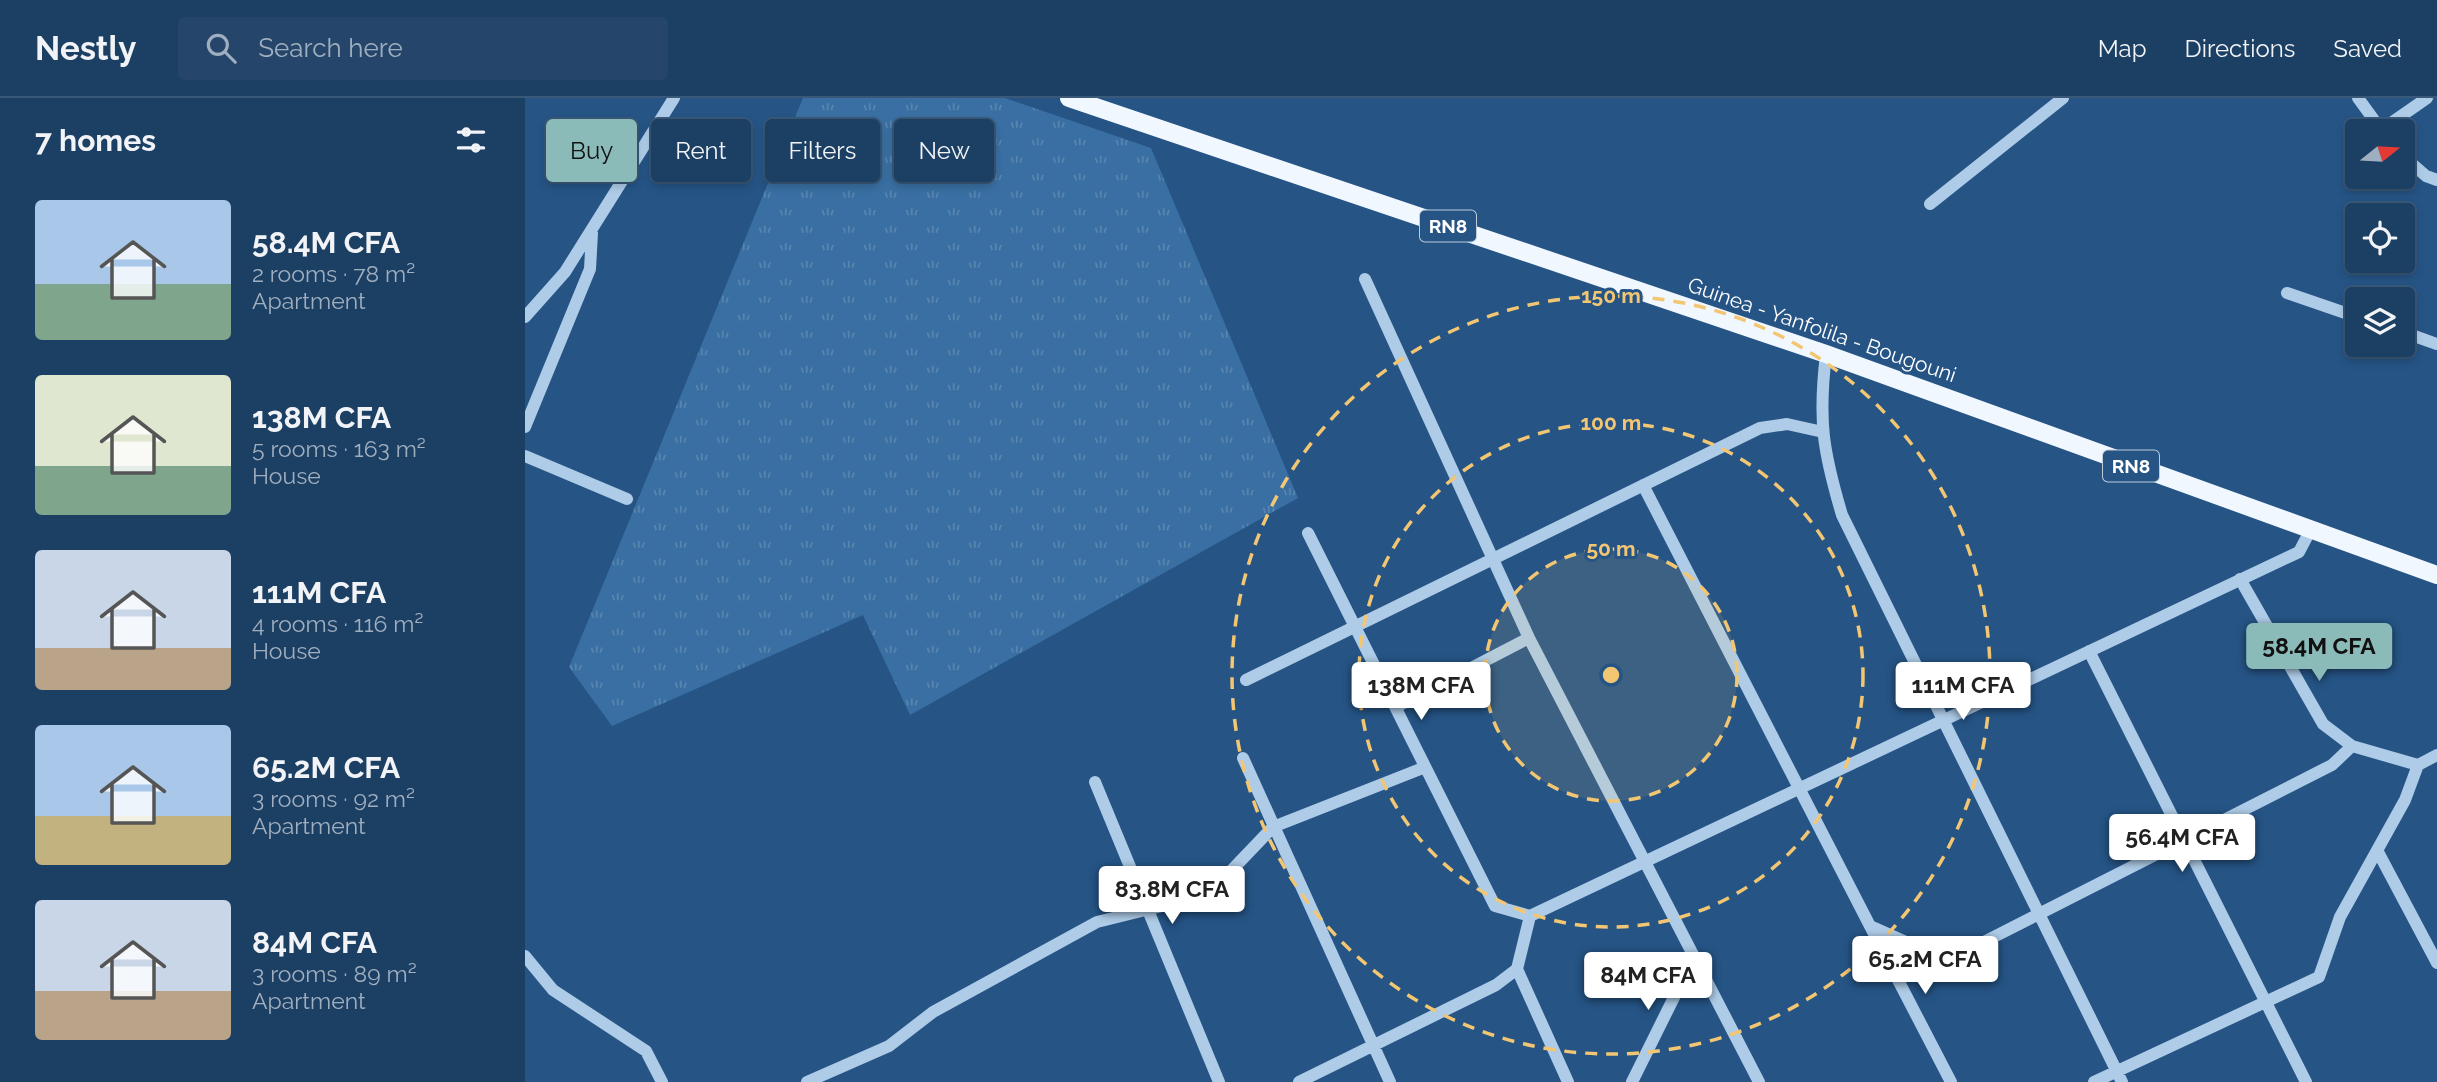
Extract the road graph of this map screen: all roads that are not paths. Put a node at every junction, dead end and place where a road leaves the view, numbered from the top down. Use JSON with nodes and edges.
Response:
{"nodes":[{"id":1,"x":674,"y":98,"type":"edge"},
{"id":2,"x":1069,"y":98,"type":"edge"},
{"id":3,"x":2063,"y":98,"type":"edge"},
{"id":4,"x":2358,"y":98,"type":"edge"},
{"id":5,"x":2427,"y":98,"type":"edge"},
{"id":6,"x":2373,"y":119,"type":"edge"},
{"id":7,"x":2398,"y":119,"type":"edge"},
{"id":8,"x":2415,"y":166,"type":"edge"},
{"id":9,"x":2437,"y":180,"type":"edge"},
{"id":10,"x":1930,"y":204,"type":"dead end"},
{"id":11,"x":592,"y":229,"type":"junction"},
{"id":12,"x":1365,"y":279,"type":"dead end"},
{"id":13,"x":2287,"y":293,"type":"dead end"},
{"id":14,"x":2345,"y":313,"type":"edge"},
{"id":15,"x":525,"y":317,"type":"edge"},
{"id":16,"x":2415,"y":336,"type":"edge"},
{"id":17,"x":2437,"y":344,"type":"edge"},
{"id":18,"x":1826,"y":354,"type":"junction"},
{"id":19,"x":525,"y":427,"type":"edge"},
{"id":20,"x":1823,"y":432,"type":"junction"},
{"id":21,"x":525,"y":456,"type":"edge"},
{"id":22,"x":1643,"y":485,"type":"junction"},
{"id":23,"x":627,"y":499,"type":"dead end"},
{"id":24,"x":2310,"y":531,"type":"junction"},
{"id":25,"x":1308,"y":533,"type":"dead end"},
{"id":26,"x":1493,"y":559,"type":"junction"},
{"id":27,"x":2437,"y":575,"type":"edge"},
{"id":28,"x":2240,"y":579,"type":"junction"},
{"id":29,"x":1355,"y":626,"type":"junction"},
{"id":30,"x":1529,"y":638,"type":"junction"},
{"id":31,"x":2089,"y":651,"type":"junction"},
{"id":32,"x":1246,"y":680,"type":"dead end"},
{"id":33,"x":1396,"y":707,"type":"junction"},
{"id":34,"x":1944,"y":720,"type":"junction"},
{"id":35,"x":2352,"y":746,"type":"junction"},
{"id":36,"x":2437,"y":755,"type":"edge"},
{"id":37,"x":1243,"y":758,"type":"dead end"},
{"id":38,"x":2418,"y":765,"type":"junction"},
{"id":39,"x":1423,"y":768,"type":"junction"},
{"id":40,"x":1095,"y":782,"type":"dead end"},
{"id":41,"x":1799,"y":789,"type":"junction"},
{"id":42,"x":1273,"y":827,"type":"junction"},
{"id":43,"x":2184,"y":840,"type":"junction"},
{"id":44,"x":2377,"y":849,"type":"junction"},
{"id":45,"x":1645,"y":862,"type":"junction"},
{"id":46,"x":1147,"y":909,"type":"junction"},
{"id":47,"x":2039,"y":914,"type":"junction"},
{"id":48,"x":1530,"y":916,"type":"junction"},
{"id":49,"x":1870,"y":926,"type":"junction"},
{"id":50,"x":525,"y":956,"type":"edge"},
{"id":51,"x":1695,"y":957,"type":"junction"},
{"id":52,"x":2437,"y":963,"type":"edge"},
{"id":53,"x":1517,"y":969,"type":"junction"},
{"id":54,"x":2265,"y":1002,"type":"junction"},
{"id":55,"x":1374,"y":1044,"type":"junction"},
{"id":56,"x":837,"y":1076,"type":"edge"},
{"id":57,"x":2120,"y":1077,"type":"edge"},
{"id":58,"x":662,"y":1082,"type":"edge"},
{"id":59,"x":807,"y":1082,"type":"edge"},
{"id":60,"x":1219,"y":1082,"type":"edge"},
{"id":61,"x":1299,"y":1082,"type":"edge"},
{"id":62,"x":1390,"y":1082,"type":"edge"},
{"id":63,"x":1568,"y":1082,"type":"edge"},
{"id":64,"x":1632,"y":1082,"type":"edge"},
{"id":65,"x":1759,"y":1082,"type":"edge"},
{"id":66,"x":1951,"y":1082,"type":"edge"},
{"id":67,"x":2094,"y":1082,"type":"edge"},
{"id":68,"x":2306,"y":1082,"type":"edge"}],
"edges":[{"from":1,"to":11,"type":"street"},
{"from":2,"to":18,"type":"main road","name":"Guinea - Yanfolila - Bougouni","number":"RN8"},
{"from":3,"to":10,"type":"street"},
{"from":4,"to":6,"type":"street"},
{"from":5,"to":7,"type":"street"},
{"from":8,"to":9,"type":"street"},
{"from":11,"to":15,"type":"street"},
{"from":11,"to":19,"type":"street"},
{"from":12,"to":26,"type":"street"},
{"from":13,"to":14,"type":"street"},
{"from":16,"to":17,"type":"street"},
{"from":18,"to":20,"type":"street"},
{"from":18,"to":24,"type":"main road","name":"Guinea - Yanfolila - Bougouni","number":"RN8"},
{"from":20,"to":22,"type":"street"},
{"from":20,"to":34,"type":"street"},
{"from":21,"to":23,"type":"street"},
{"from":22,"to":26,"type":"street"},
{"from":22,"to":41,"type":"street"},
{"from":24,"to":27,"type":"main road","name":"Guinea - Yanfolila - Bougouni","number":"RN8"},
{"from":24,"to":28,"type":"street"},
{"from":25,"to":29,"type":"street"},
{"from":26,"to":29,"type":"street"},
{"from":26,"to":30,"type":"street"},
{"from":28,"to":31,"type":"street"},
{"from":28,"to":35,"type":"street"},
{"from":29,"to":32,"type":"street"},
{"from":29,"to":33,"type":"street"},
{"from":30,"to":33,"type":"street"},
{"from":30,"to":45,"type":"street"},
{"from":31,"to":34,"type":"street"},
{"from":31,"to":43,"type":"street"},
{"from":33,"to":39,"type":"street"},
{"from":34,"to":41,"type":"street"},
{"from":34,"to":47,"type":"street"},
{"from":35,"to":38,"type":"street"},
{"from":35,"to":43,"type":"street"},
{"from":36,"to":38,"type":"street"},
{"from":37,"to":42,"type":"street"},
{"from":38,"to":44,"type":"street"},
{"from":39,"to":42,"type":"street"},
{"from":39,"to":48,"type":"street"},
{"from":40,"to":46,"type":"street"},
{"from":41,"to":45,"type":"street"},
{"from":41,"to":49,"type":"street"},
{"from":42,"to":46,"type":"street"},
{"from":42,"to":55,"type":"street"},
{"from":43,"to":47,"type":"street"},
{"from":43,"to":54,"type":"street"},
{"from":44,"to":52,"type":"street"},
{"from":44,"to":54,"type":"street"},
{"from":45,"to":48,"type":"street"},
{"from":45,"to":51,"type":"street"},
{"from":46,"to":56,"type":"street"},
{"from":46,"to":60,"type":"street"},
{"from":47,"to":49,"type":"street"},
{"from":47,"to":57,"type":"street"},
{"from":48,"to":53,"type":"street"},
{"from":49,"to":66,"type":"street"},
{"from":50,"to":58,"type":"street"},
{"from":51,"to":64,"type":"street"},
{"from":51,"to":65,"type":"street"},
{"from":53,"to":55,"type":"street"},
{"from":53,"to":63,"type":"street"},
{"from":54,"to":57,"type":"street"},
{"from":54,"to":68,"type":"street"},
{"from":55,"to":61,"type":"street"},
{"from":55,"to":62,"type":"street"},
{"from":56,"to":59,"type":"street"},
{"from":57,"to":67,"type":"street"}]}
